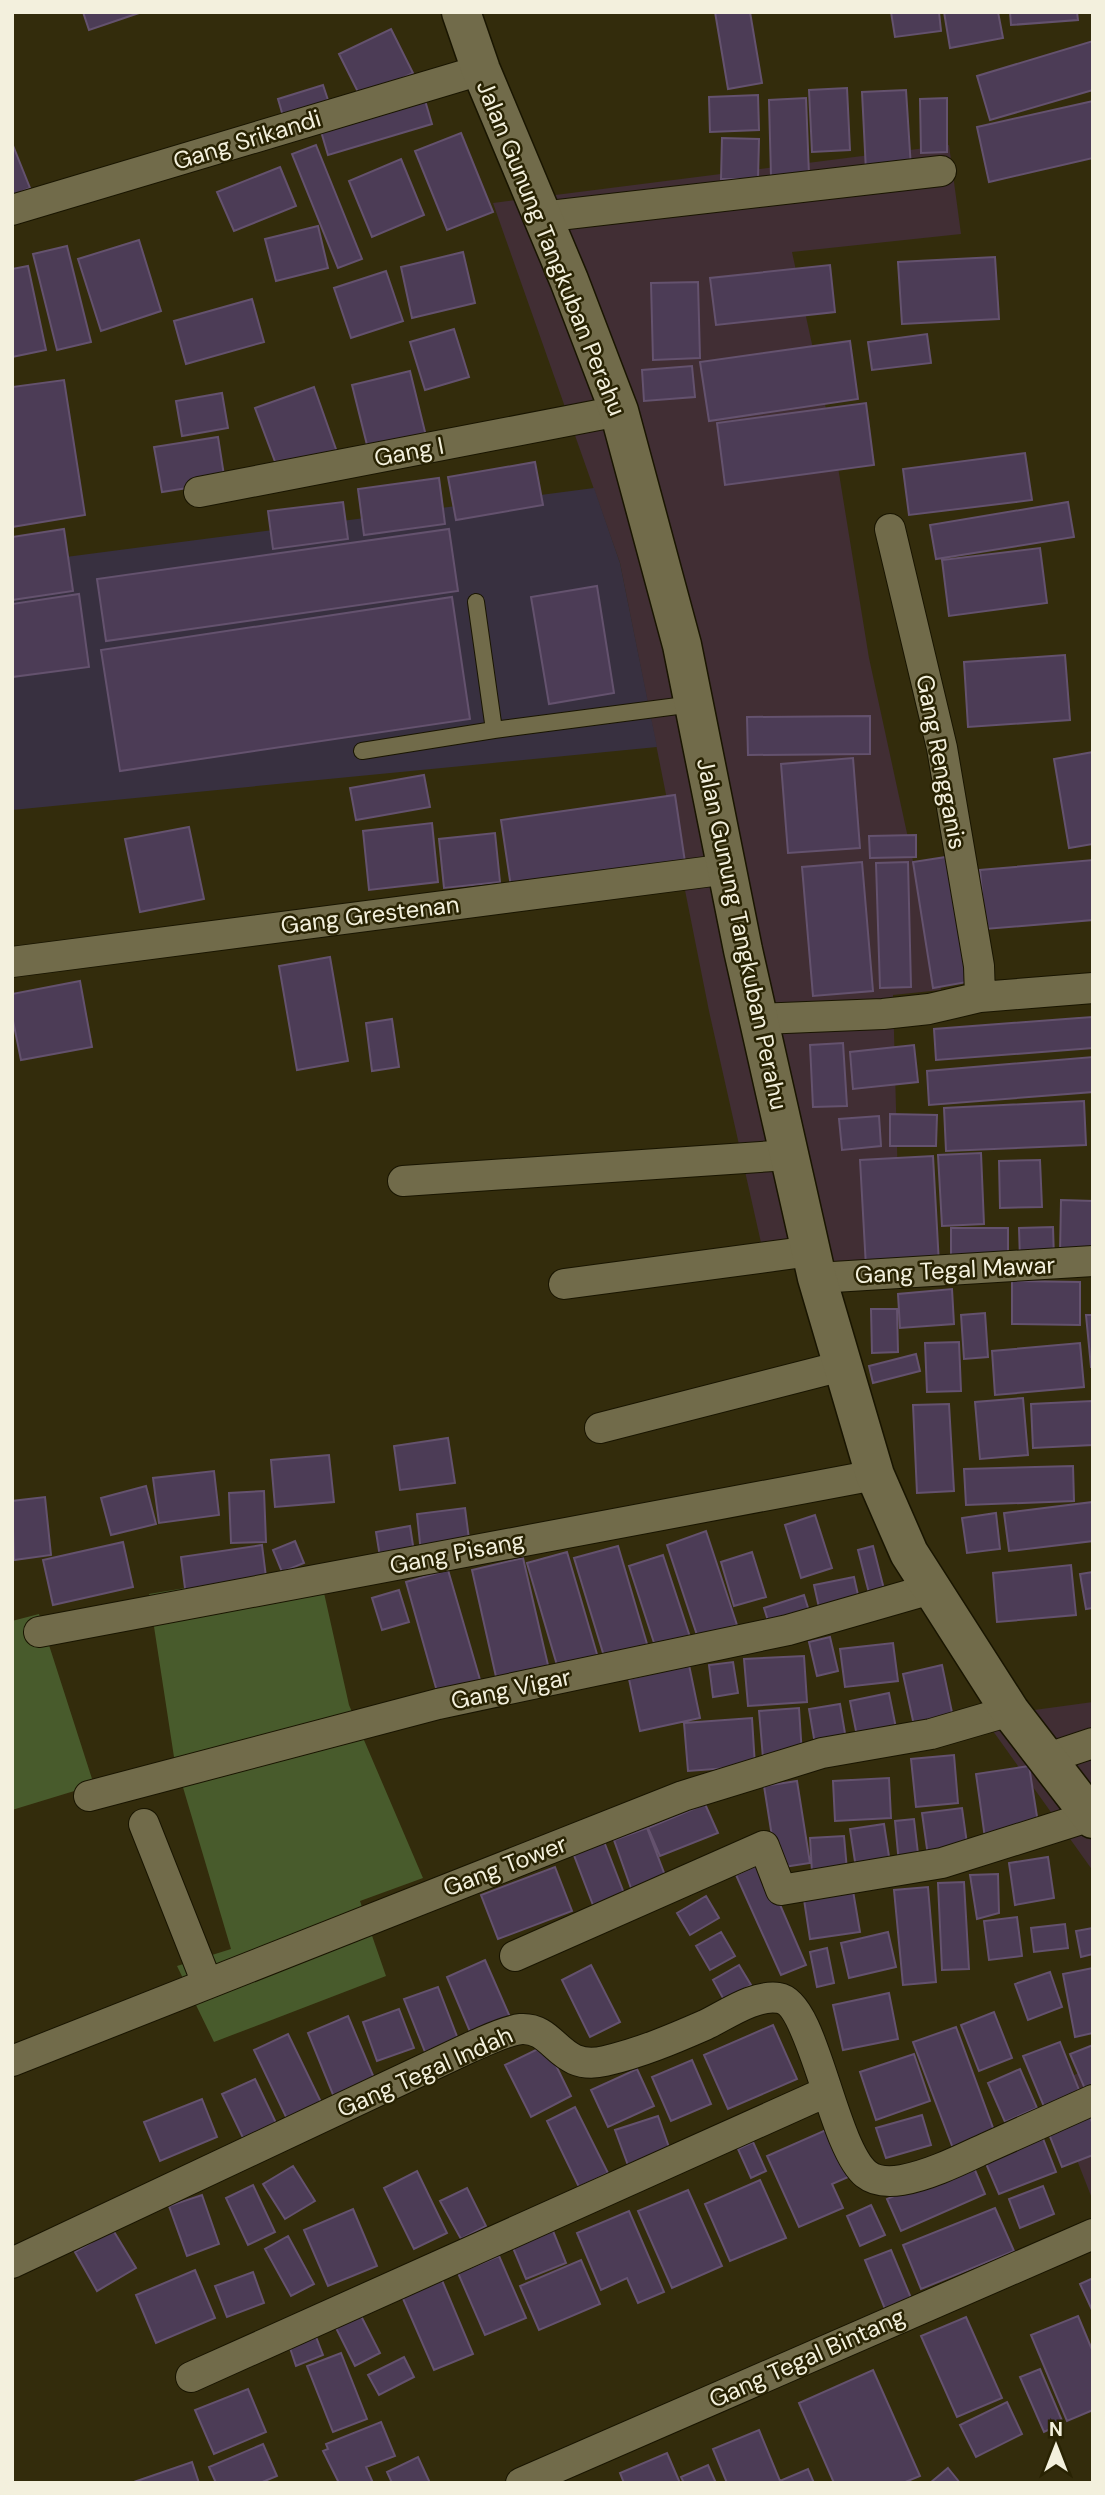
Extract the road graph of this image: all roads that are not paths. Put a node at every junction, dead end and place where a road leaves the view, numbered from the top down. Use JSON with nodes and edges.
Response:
{"nodes":[{"id":1,"x":461,"y":12,"type":"edge"},
{"id":2,"x":481,"y":70,"type":"junction"},
{"id":3,"x":941,"y":171,"type":"dead end"},
{"id":4,"x":12,"y":210,"type":"edge"},
{"id":5,"x":541,"y":217,"type":"junction"},
{"id":6,"x":619,"y":411,"type":"junction"},
{"id":7,"x":199,"y":492,"type":"dead end"},
{"id":8,"x":890,"y":528,"type":"dead end"},
{"id":9,"x":476,"y":602,"type":"dead end"},
{"id":10,"x":693,"y":704,"type":"junction"},
{"id":11,"x":494,"y":730,"type":"junction"},
{"id":12,"x":362,"y":751,"type":"dead end"},
{"id":13,"x":728,"y":869,"type":"junction"},
{"id":14,"x":12,"y":962,"type":"edge"},
{"id":15,"x":1093,"y":988,"type":"edge"},
{"id":16,"x":981,"y":997,"type":"junction"},
{"id":17,"x":759,"y":1019,"type":"junction"},
{"id":18,"x":789,"y":1155,"type":"junction"},
{"id":19,"x":403,"y":1181,"type":"dead end"},
{"id":20,"x":1093,"y":1261,"type":"edge"},
{"id":21,"x":814,"y":1264,"type":"junction"},
{"id":22,"x":564,"y":1284,"type":"dead end"},
{"id":23,"x":842,"y":1366,"type":"junction"},
{"id":24,"x":600,"y":1428,"type":"dead end"},
{"id":25,"x":875,"y":1475,"type":"junction"},
{"id":26,"x":934,"y":1588,"type":"junction"},
{"id":27,"x":38,"y":1632,"type":"dead end"},
{"id":28,"x":1010,"y":1711,"type":"junction"},
{"id":29,"x":1093,"y":1743,"type":"edge"},
{"id":30,"x":1045,"y":1759,"type":"junction"},
{"id":31,"x":89,"y":1796,"type":"dead end"},
{"id":32,"x":1092,"y":1817,"type":"edge"},
{"id":33,"x":145,"y":1824,"type":"dead end"},
{"id":34,"x":515,"y":1956,"type":"dead end"},
{"id":35,"x":207,"y":1983,"type":"junction"},
{"id":36,"x":15,"y":2052,"type":"edge"},
{"id":37,"x":826,"y":2092,"type":"junction"},
{"id":38,"x":1093,"y":2100,"type":"edge"},
{"id":39,"x":1093,"y":2234,"type":"edge"},
{"id":40,"x":12,"y":2263,"type":"edge"},
{"id":41,"x":191,"y":2377,"type":"dead end"},
{"id":42,"x":553,"y":2476,"type":"edge"},
{"id":43,"x":521,"y":2483,"type":"edge"}],
"edges":[{"from":1,"to":2,"type":"street","name":"Jalan Gunung Tangkuban Perahu"},
{"from":2,"to":4,"type":"street","name":"Gang Srikandi"},
{"from":2,"to":5,"type":"street","name":"Jalan Gunung Tangkuban Perahu"},
{"from":3,"to":5,"type":"street"},
{"from":5,"to":6,"type":"street","name":"Jalan Gunung Tangkuban Perahu"},
{"from":6,"to":7,"type":"street","name":"Gang I"},
{"from":6,"to":10,"type":"street","name":"Jalan Gunung Tangkuban Perahu"},
{"from":8,"to":16,"type":"street","name":"Gang Rengganis"},
{"from":9,"to":11,"type":"lane"},
{"from":10,"to":11,"type":"lane"},
{"from":10,"to":13,"type":"street","name":"Jalan Gunung Tangkuban Perahu"},
{"from":11,"to":12,"type":"lane"},
{"from":13,"to":14,"type":"street","name":"Gang Grestenan"},
{"from":13,"to":17,"type":"street","name":"Jalan Gunung Tangkuban Perahu"},
{"from":15,"to":16,"type":"street"},
{"from":16,"to":17,"type":"street"},
{"from":17,"to":18,"type":"street","name":"Jalan Gunung Tangkuban Perahu"},
{"from":18,"to":19,"type":"street"},
{"from":18,"to":21,"type":"street","name":"Jalan Gunung Tangkuban Perahu"},
{"from":20,"to":21,"type":"street","name":"Gang Tegal Mawar"},
{"from":21,"to":22,"type":"street","name":"Gang Tegal Mawar"},
{"from":21,"to":23,"type":"street","name":"Jalan Gunung Tangkuban Perahu"},
{"from":23,"to":24,"type":"street"},
{"from":23,"to":25,"type":"street","name":"Jalan Gunung Tangkuban Perahu"},
{"from":25,"to":26,"type":"street","name":"Jalan Gunung Tangkuban Perahu"},
{"from":25,"to":27,"type":"street","name":"Gang Pisang"},
{"from":26,"to":28,"type":"street","name":"Jalan Gunung Tangkuban Perahu"},
{"from":26,"to":31,"type":"street","name":"Gang Vigar"},
{"from":28,"to":30,"type":"street","name":"Jalan Gunung Tangkuban Perahu"},
{"from":28,"to":35,"type":"street","name":"Gang Tower"},
{"from":29,"to":30,"type":"street"},
{"from":30,"to":32,"type":"street","name":"Jalan Gunung Tangkuban Perahu"},
{"from":32,"to":34,"type":"street"},
{"from":33,"to":35,"type":"street"},
{"from":35,"to":36,"type":"street","name":"Gang Tower"},
{"from":37,"to":38,"type":"street","name":"Gang Tegal Indah"},
{"from":37,"to":40,"type":"street","name":"Gang Tegal Indah"},
{"from":37,"to":41,"type":"street"},
{"from":39,"to":42,"type":"street","name":"Gang Tegal Bintang"},
{"from":42,"to":43,"type":"street","name":"Gang Tegal Bintang"}]}
